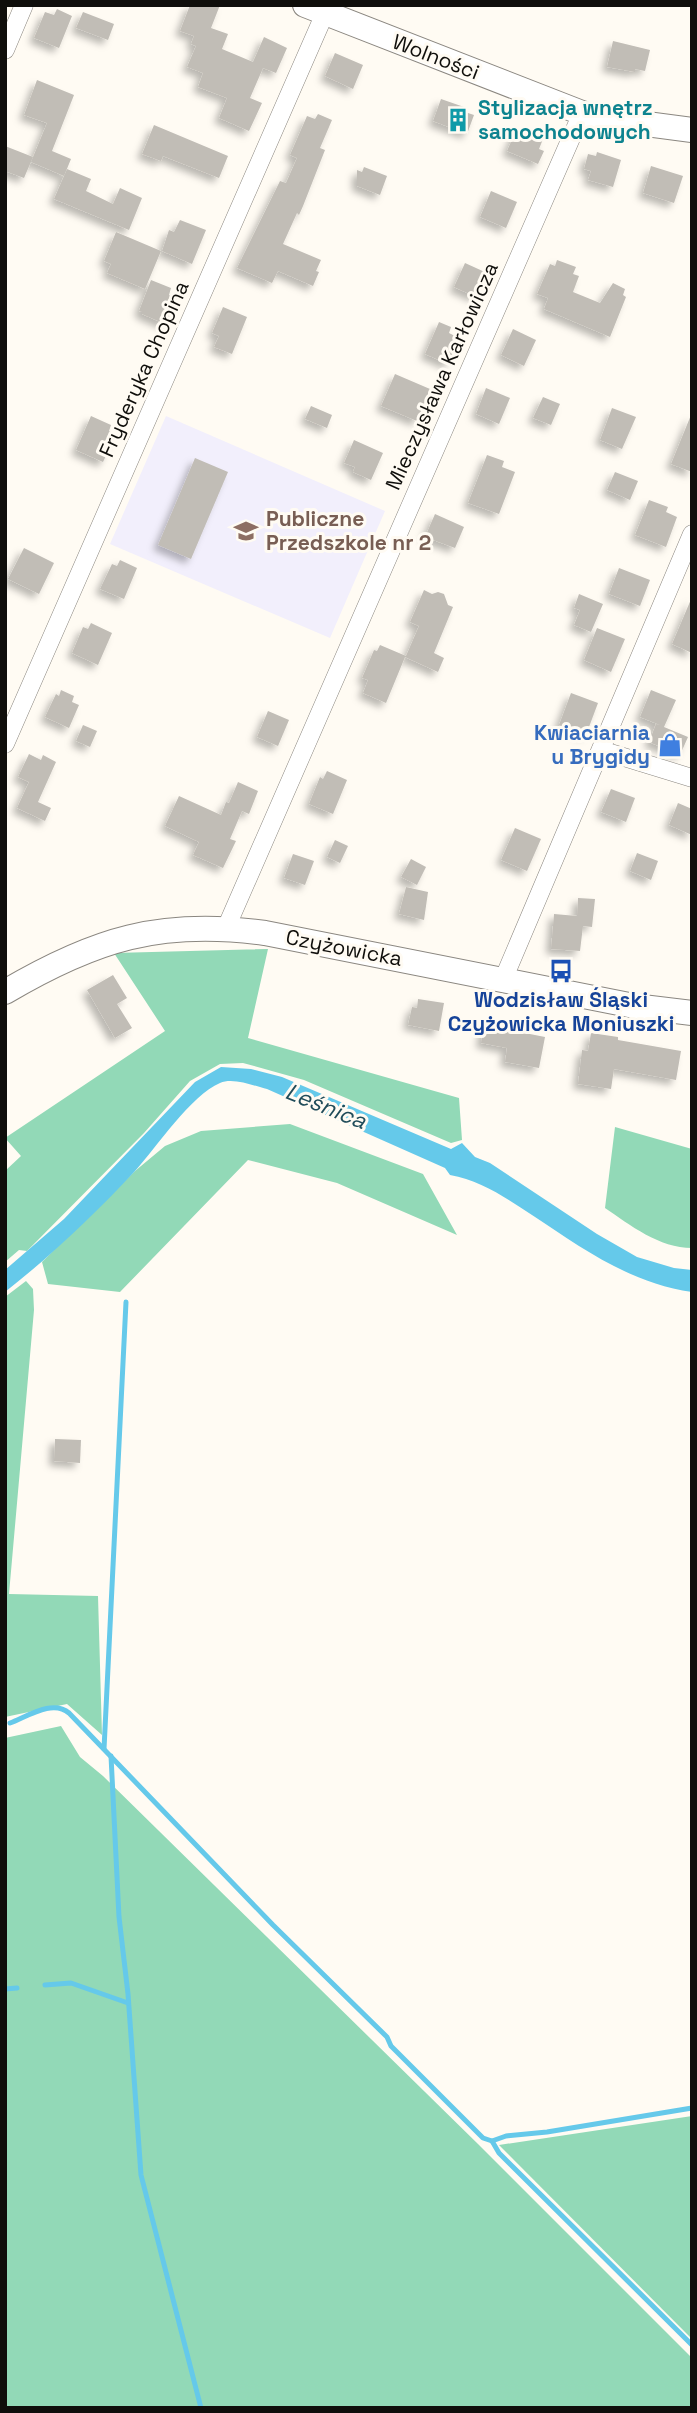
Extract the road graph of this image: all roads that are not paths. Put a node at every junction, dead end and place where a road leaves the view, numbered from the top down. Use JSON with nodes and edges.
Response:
{"nodes":[{"id":1,"x":24,"y":5,"type":"edge"},
{"id":2,"x":315,"y":9,"type":"edge"},
{"id":3,"x":5,"y":50,"type":"edge"},
{"id":4,"x":582,"y":113,"type":"junction"},
{"id":5,"x":692,"y":130,"type":"edge"},
{"id":6,"x":692,"y":534,"type":"edge"},
{"id":7,"x":5,"y":744,"type":"edge"},
{"id":8,"x":601,"y":750,"type":"junction"},
{"id":9,"x":692,"y":778,"type":"edge"},
{"id":10,"x":226,"y":928,"type":"junction"},
{"id":11,"x":503,"y":980,"type":"junction"},
{"id":12,"x":5,"y":992,"type":"edge"},
{"id":13,"x":692,"y":1013,"type":"edge"}],
"edges":[{"from":1,"to":3,"type":"street"},
{"from":2,"to":4,"type":"street","name":"Wolności"},
{"from":2,"to":7,"type":"street","name":"Fryderyka Chopina"},
{"from":4,"to":5,"type":"street","name":"Wolności"},
{"from":4,"to":10,"type":"street","name":"Mieczysława Karłowicza"},
{"from":6,"to":8,"type":"street"},
{"from":8,"to":9,"type":"street"},
{"from":8,"to":11,"type":"street"},
{"from":10,"to":11,"type":"street","name":"Czyżowicka"},
{"from":10,"to":12,"type":"street","name":"Czyżowicka"},
{"from":11,"to":13,"type":"street","name":"Czyżowicka"}]}
